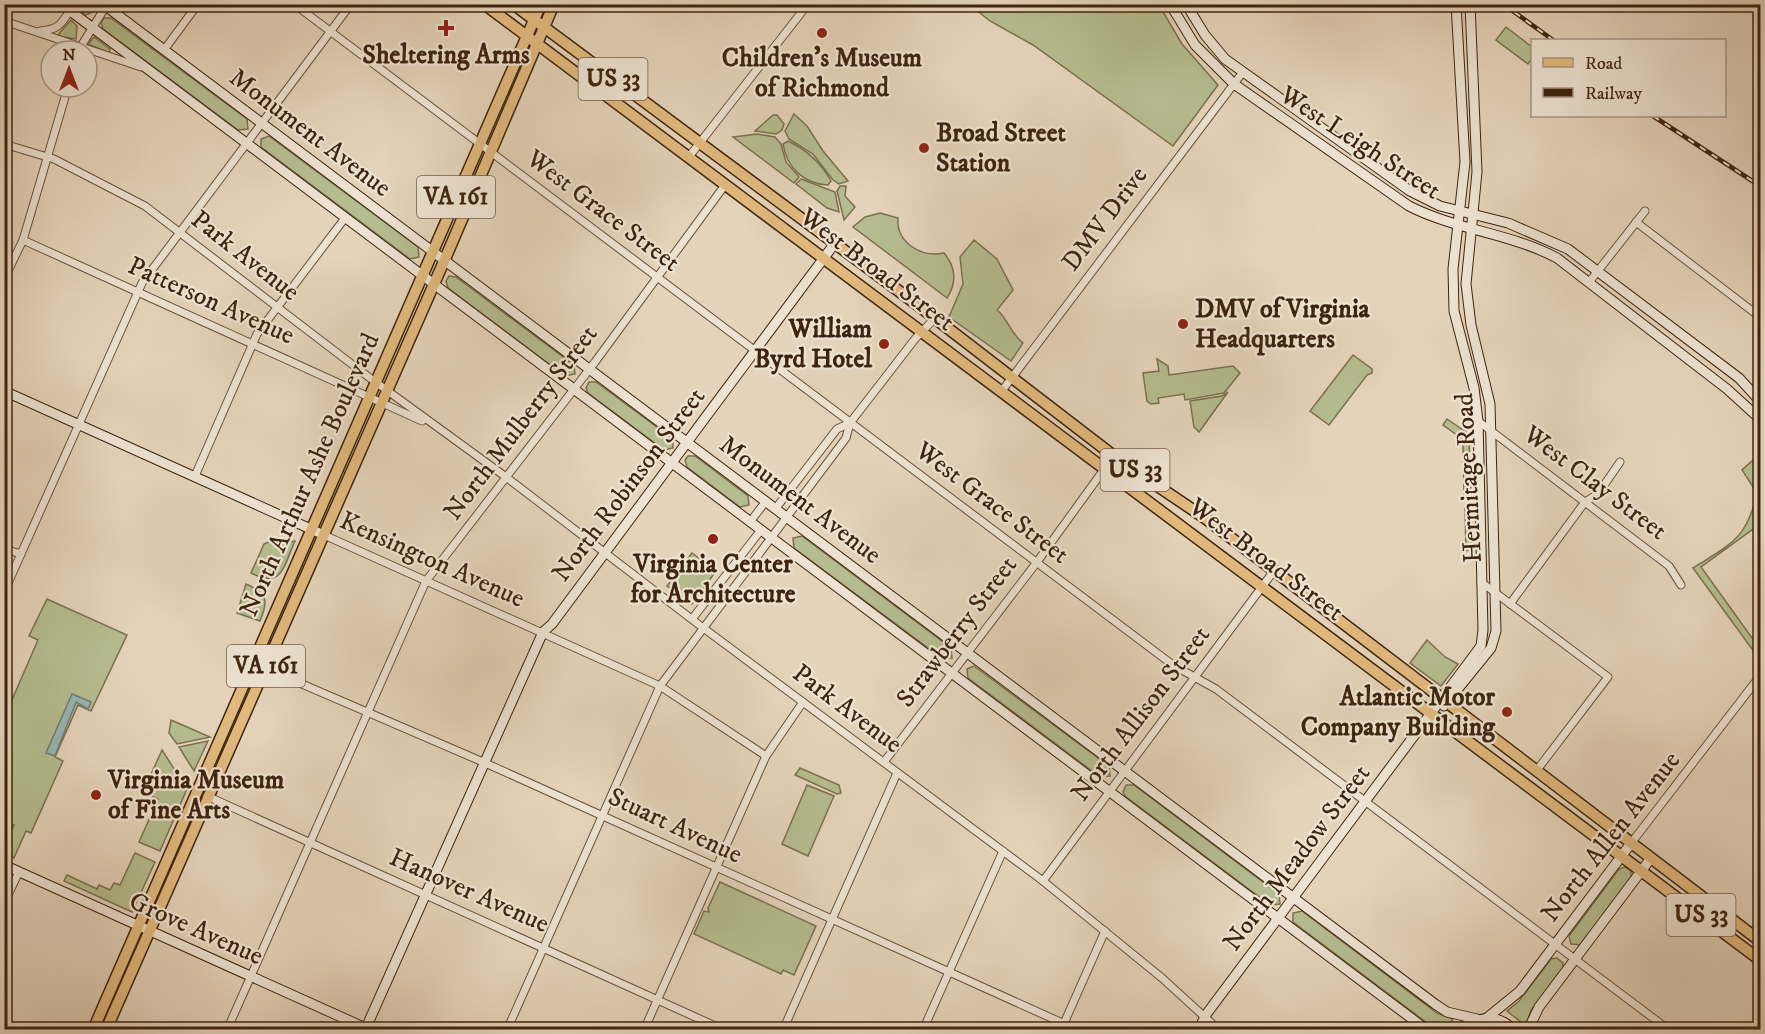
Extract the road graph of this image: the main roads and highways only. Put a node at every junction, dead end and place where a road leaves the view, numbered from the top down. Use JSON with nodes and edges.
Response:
{"nodes":[{"id":1,"x":484,"y":4,"type":"edge"},
{"id":2,"x":513,"y":4,"type":"edge"},
{"id":3,"x":541,"y":4,"type":"edge"},
{"id":4,"x":554,"y":4,"type":"edge"},
{"id":5,"x":539,"y":24,"type":"junction"},
{"id":6,"x":527,"y":36,"type":"junction"},
{"id":7,"x":537,"y":44,"type":"junction"},
{"id":8,"x":202,"y":793,"type":"junction"},
{"id":9,"x":1761,"y":941,"type":"edge"},
{"id":10,"x":1761,"y":960,"type":"edge"},
{"id":11,"x":93,"y":1029,"type":"edge"},
{"id":12,"x":106,"y":1029,"type":"edge"}],
"edges":[{"from":1,"to":6,"type":"main road","name":"West Broad Street","number":"US 33"},
{"from":2,"to":5,"type":"main road","name":"West Broad Street","number":"US 33"},
{"from":3,"to":5,"type":"main road","name":"North Arthur Ashe Boulevard","number":"VA 161"},
{"from":4,"to":5,"type":"main road","name":"North Arthur Ashe Boulevard","number":"VA 161"},
{"from":5,"to":6,"type":"main road","name":"North Arthur Ashe Boulevard","number":"VA 161"},
{"from":5,"to":7,"type":"main road","name":"North Arthur Ashe Boulevard","number":"VA 161"},
{"from":5,"to":9,"type":"main road","name":"West Broad Street","number":"US 33"},
{"from":6,"to":7,"type":"main road","name":"West Broad Street","number":"US 33"},
{"from":6,"to":8,"type":"main road","name":"North Arthur Ashe Boulevard","number":"VA 161"},
{"from":7,"to":8,"type":"main road","name":"North Arthur Ashe Boulevard","number":"VA 161"},
{"from":7,"to":10,"type":"main road","name":"West Broad Street","number":"US 33"},
{"from":8,"to":11,"type":"main road","name":"North Arthur Ashe Boulevard","number":"VA 161"},
{"from":8,"to":12,"type":"main road","name":"North Arthur Ashe Boulevard","number":"VA 161"}]}
